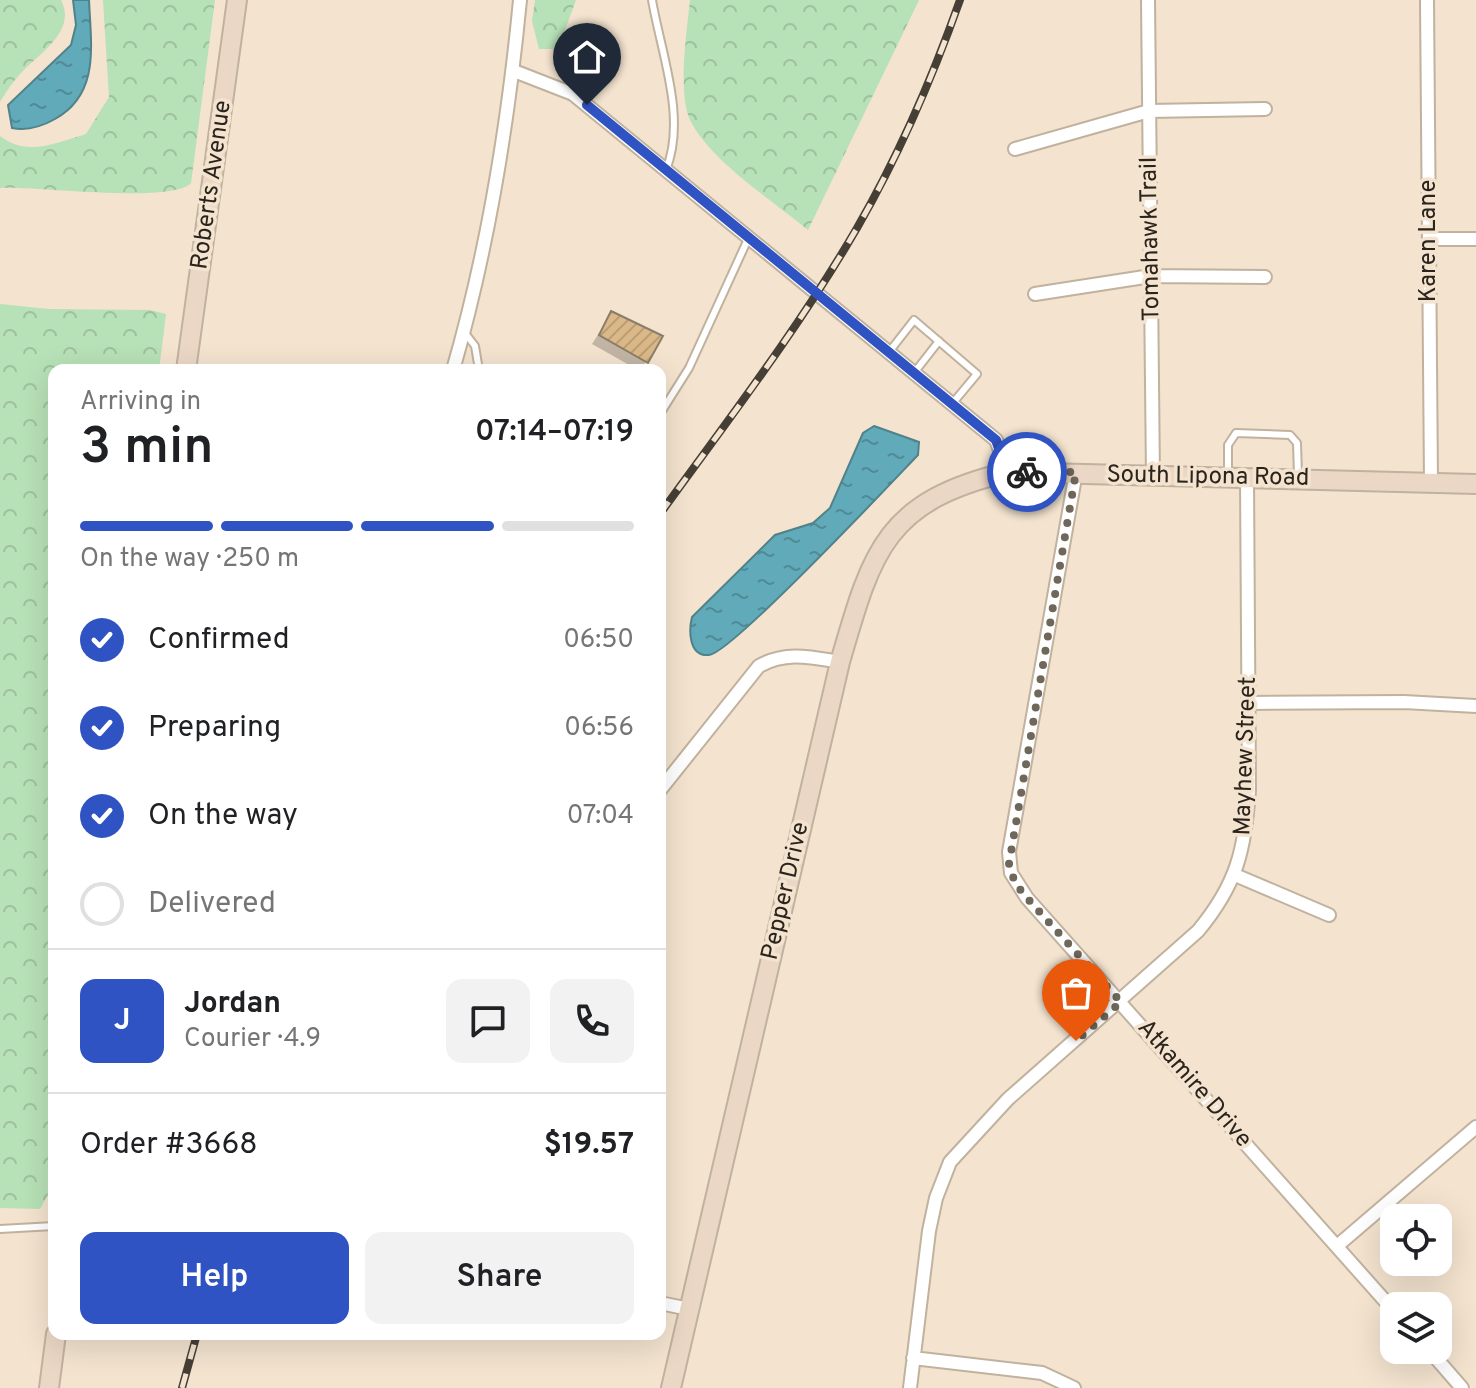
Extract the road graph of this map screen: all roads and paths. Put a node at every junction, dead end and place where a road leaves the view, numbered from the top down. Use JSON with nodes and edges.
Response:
{"nodes":[{"id":1,"x":237,"y":0,"type":"edge"},
{"id":2,"x":520,"y":0,"type":"edge"},
{"id":3,"x":652,"y":0,"type":"edge"},
{"id":4,"x":1148,"y":0,"type":"edge"},
{"id":5,"x":1427,"y":0,"type":"edge"},
{"id":6,"x":514,"y":71,"type":"junction"},
{"id":7,"x":1265,"y":109,"type":"dead end"},
{"id":8,"x":1149,"y":111,"type":"junction"},
{"id":9,"x":1015,"y":149,"type":"dead end"},
{"id":10,"x":666,"y":170,"type":"junction"},
{"id":11,"x":748,"y":239,"type":"junction"},
{"id":12,"x":1429,"y":239,"type":"junction"},
{"id":13,"x":1476,"y":239,"type":"edge"},
{"id":14,"x":1151,"y":276,"type":"junction"},
{"id":15,"x":1265,"y":277,"type":"dead end"},
{"id":16,"x":1035,"y":294,"type":"dead end"},
{"id":17,"x":464,"y":332,"type":"junction"},
{"id":18,"x":939,"y":341,"type":"junction"},
{"id":19,"x":889,"y":352,"type":"junction"},
{"id":20,"x":187,"y":364,"type":"edge"},
{"id":21,"x":455,"y":364,"type":"edge"},
{"id":22,"x":478,"y":364,"type":"edge"},
{"id":23,"x":914,"y":373,"type":"junction"},
{"id":24,"x":666,"y":404,"type":"edge"},
{"id":25,"x":952,"y":404,"type":"junction"},
{"id":26,"x":1008,"y":472,"type":"junction"},
{"id":27,"x":1076,"y":472,"type":"junction"},
{"id":28,"x":1153,"y":477,"type":"junction"},
{"id":29,"x":1228,"y":478,"type":"junction"},
{"id":30,"x":1247,"y":478,"type":"junction"},
{"id":31,"x":1298,"y":479,"type":"junction"},
{"id":32,"x":1431,"y":482,"type":"junction"},
{"id":33,"x":1476,"y":484,"type":"edge"},
{"id":34,"x":840,"y":662,"type":"junction"},
{"id":35,"x":1248,"y":703,"type":"junction"},
{"id":36,"x":1476,"y":706,"type":"edge"},
{"id":37,"x":666,"y":782,"type":"edge"},
{"id":38,"x":1235,"y":875,"type":"junction"},
{"id":39,"x":1329,"y":915,"type":"dead end"},
{"id":40,"x":1121,"y":1002,"type":"junction"},
{"id":41,"x":1476,"y":1127,"type":"edge"},
{"id":42,"x":48,"y":1226,"type":"edge"},
{"id":43,"x":0,"y":1229,"type":"edge"},
{"id":44,"x":1337,"y":1246,"type":"junction"},
{"id":45,"x":1380,"y":1295,"type":"edge"},
{"id":46,"x":666,"y":1304,"type":"edge"},
{"id":47,"x":689,"y":1309,"type":"junction"},
{"id":48,"x":55,"y":1340,"type":"edge"},
{"id":49,"x":913,"y":1358,"type":"junction"},
{"id":50,"x":1441,"y":1364,"type":"edge"},
{"id":51,"x":49,"y":1388,"type":"edge"},
{"id":52,"x":671,"y":1388,"type":"edge"},
{"id":53,"x":910,"y":1388,"type":"edge"},
{"id":54,"x":1074,"y":1388,"type":"edge"},
{"id":55,"x":1462,"y":1388,"type":"edge"}],
"edges":[{"from":1,"to":20,"type":"street","name":"Roberts Avenue"},
{"from":2,"to":6,"type":"street"},
{"from":3,"to":10,"type":"lane"},
{"from":4,"to":8,"type":"street","name":"Tomahawk Trail"},
{"from":5,"to":12,"type":"street","name":"Karen Lane"},
{"from":6,"to":10,"type":"street"},
{"from":6,"to":17,"type":"street"},
{"from":7,"to":8,"type":"street"},
{"from":8,"to":9,"type":"street"},
{"from":8,"to":14,"type":"street","name":"Tomahawk Trail"},
{"from":10,"to":11,"type":"street"},
{"from":11,"to":19,"type":"street"},
{"from":11,"to":24,"type":"lane"},
{"from":12,"to":13,"type":"street"},
{"from":12,"to":32,"type":"street","name":"Karen Lane"},
{"from":14,"to":15,"type":"street"},
{"from":14,"to":16,"type":"street"},
{"from":14,"to":28,"type":"street","name":"Tomahawk Trail"},
{"from":17,"to":21,"type":"street"},
{"from":17,"to":22,"type":"lane"},
{"from":18,"to":19,"type":"lane"},
{"from":18,"to":23,"type":"lane"},
{"from":18,"to":25,"type":"lane"},
{"from":19,"to":23,"type":"street"},
{"from":23,"to":25,"type":"street"},
{"from":25,"to":26,"type":"street"},
{"from":26,"to":27,"type":"street","name":"South Lipona Road"},
{"from":26,"to":34,"type":"street","name":"Pepper Drive"},
{"from":27,"to":28,"type":"street","name":"South Lipona Road"},
{"from":27,"to":40,"type":"street","name":"Atkamire Drive"},
{"from":28,"to":29,"type":"street","name":"South Lipona Road"},
{"from":29,"to":30,"type":"street","name":"South Lipona Road"},
{"from":29,"to":31,"type":"lane"},
{"from":30,"to":31,"type":"street","name":"South Lipona Road"},
{"from":30,"to":35,"type":"street","name":"Mayhew Street"},
{"from":31,"to":32,"type":"street","name":"South Lipona Road"},
{"from":32,"to":33,"type":"street","name":"South Lipona Road"},
{"from":34,"to":37,"type":"street"},
{"from":34,"to":47,"type":"street","name":"Pepper Drive"},
{"from":35,"to":36,"type":"street"},
{"from":35,"to":38,"type":"street","name":"Mayhew Street"},
{"from":38,"to":39,"type":"street"},
{"from":38,"to":40,"type":"street","name":"Mayhew Street"},
{"from":40,"to":44,"type":"street","name":"Atkamire Drive"},
{"from":40,"to":49,"type":"street","name":"Mayhew Street"},
{"from":41,"to":44,"type":"street"},
{"from":42,"to":43,"type":"lane"},
{"from":44,"to":45,"type":"street","name":"Atkamire Drive"},
{"from":46,"to":47,"type":"street"},
{"from":47,"to":52,"type":"street","name":"Pepper Drive"},
{"from":48,"to":51,"type":"street"},
{"from":49,"to":53,"type":"street","name":"Mayhew Street"},
{"from":49,"to":54,"type":"street"},
{"from":50,"to":55,"type":"street"}]}
